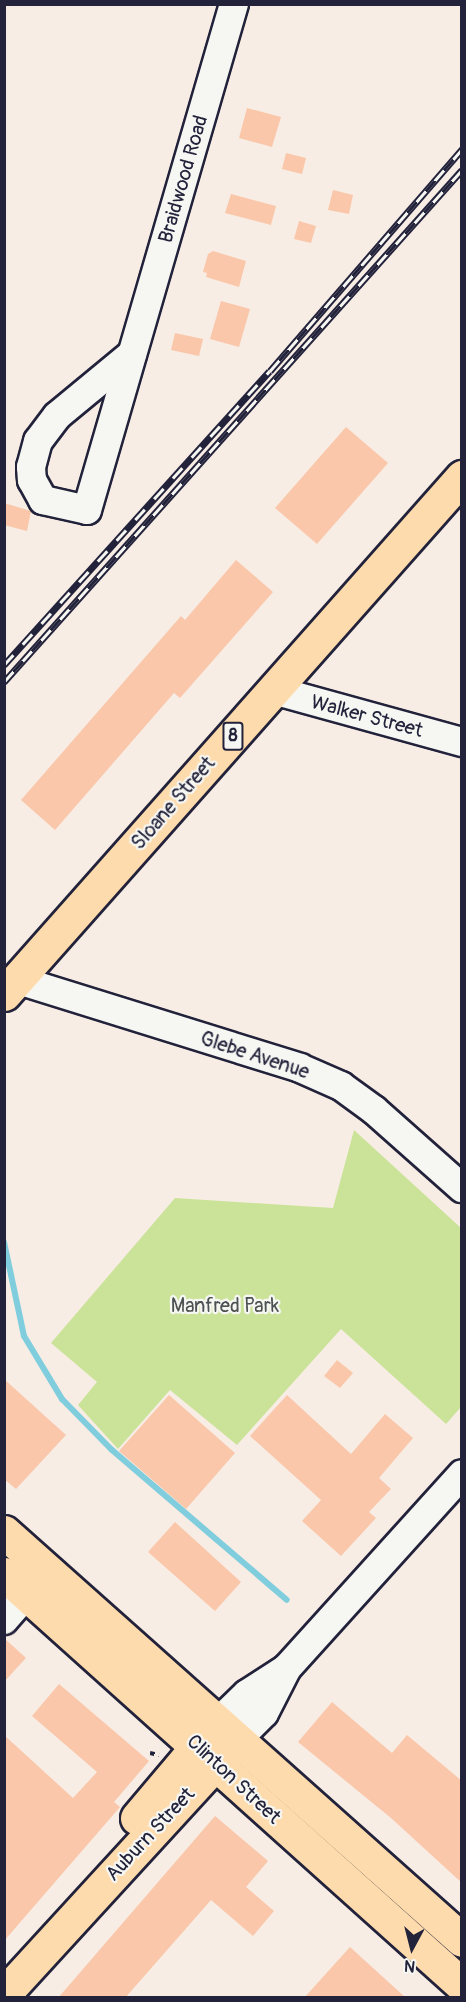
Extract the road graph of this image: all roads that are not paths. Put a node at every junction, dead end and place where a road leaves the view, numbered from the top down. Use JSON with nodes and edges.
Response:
{"nodes":[{"id":1,"x":234,"y":4,"type":"edge"},
{"id":2,"x":132,"y":354,"type":"junction"},
{"id":3,"x":462,"y":477,"type":"edge"},
{"id":4,"x":273,"y":690,"type":"junction"},
{"id":5,"x":462,"y":742,"type":"edge"},
{"id":6,"x":11,"y":987,"type":"edge"},
{"id":7,"x":462,"y":1188,"type":"edge"},
{"id":8,"x":462,"y":1474,"type":"edge"},
{"id":9,"x":4,"y":1532,"type":"edge"},
{"id":10,"x":16,"y":1584,"type":"edge"},
{"id":11,"x":4,"y":1620,"type":"edge"},
{"id":12,"x":229,"y":1729,"type":"junction"},
{"id":13,"x":206,"y":1754,"type":"junction"},
{"id":14,"x":462,"y":1940,"type":"edge"},
{"id":15,"x":4,"y":1974,"type":"edge"},
{"id":16,"x":462,"y":1986,"type":"edge"},
{"id":17,"x":4,"y":1994,"type":"edge"}],
"edges":[{"from":1,"to":2,"type":"street","name":"Braidwood Road"},
{"from":2,"to":2,"type":"street","name":"Braidwood Road"},
{"from":3,"to":4,"type":"main road","name":"Sloane Street","number":"8"},
{"from":4,"to":5,"type":"street","name":"Walker Street"},
{"from":4,"to":6,"type":"main road","name":"Sloane Street","number":"8"},
{"from":6,"to":7,"type":"street","name":"Glebe Avenue"},
{"from":8,"to":12,"type":"street","name":"Auburn Street"},
{"from":9,"to":12,"type":"main road","name":"Clinton Street"},
{"from":10,"to":11,"type":"street"},
{"from":10,"to":13,"type":"main road","name":"Clinton Street"},
{"from":12,"to":13,"type":"main road","name":"Auburn Street"},
{"from":12,"to":14,"type":"main road","name":"Clinton Street"},
{"from":13,"to":15,"type":"main road","name":"Auburn Street"},
{"from":13,"to":16,"type":"main road","name":"Clinton Street"},
{"from":13,"to":17,"type":"main road","name":"Auburn Street"}]}
